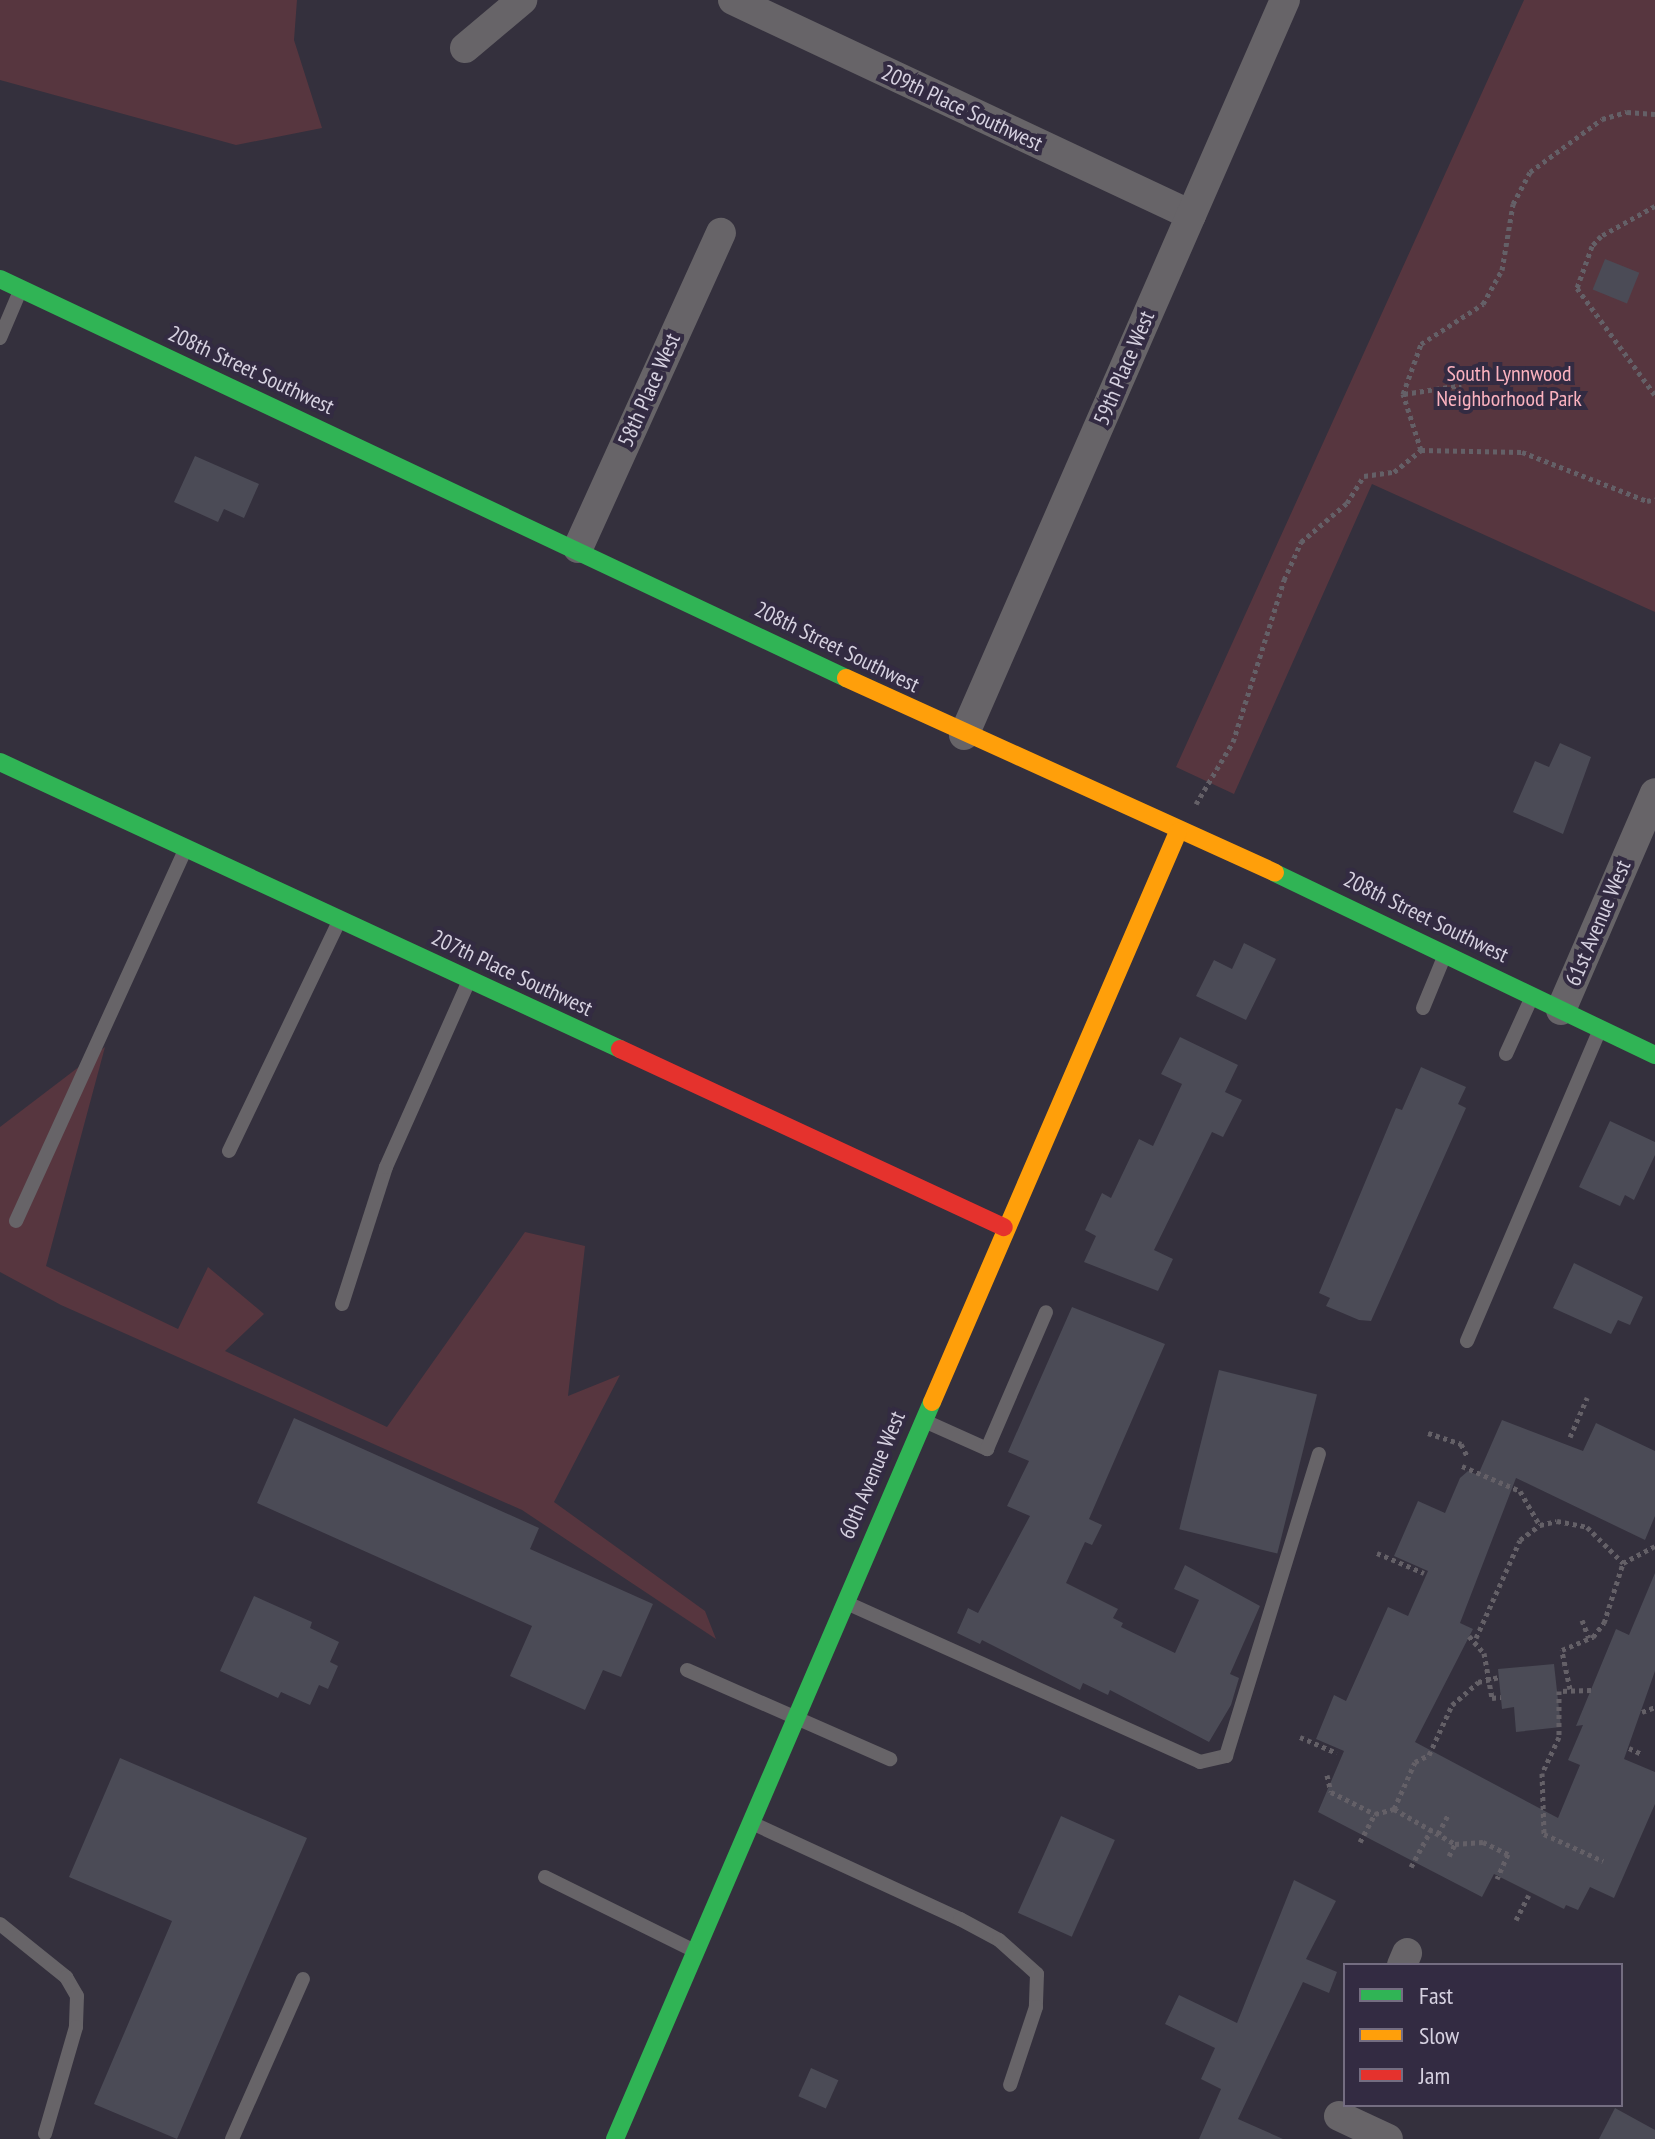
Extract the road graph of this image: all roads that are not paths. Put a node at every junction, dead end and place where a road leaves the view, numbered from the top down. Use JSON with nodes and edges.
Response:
{"nodes":[{"id":1,"x":522,"y":0,"type":"edge"},
{"id":2,"x":733,"y":0,"type":"edge"},
{"id":3,"x":1285,"y":0,"type":"edge"},
{"id":4,"x":465,"y":48,"type":"dead end"},
{"id":5,"x":1191,"y":215,"type":"junction"},
{"id":6,"x":721,"y":233,"type":"dead end"},
{"id":7,"x":0,"y":279,"type":"edge"},
{"id":8,"x":21,"y":289,"type":"junction"},
{"id":9,"x":0,"y":338,"type":"edge"},
{"id":10,"x":578,"y":548,"type":"junction"},
{"id":11,"x":964,"y":735,"type":"junction"},
{"id":12,"x":0,"y":762,"type":"edge"},
{"id":13,"x":1655,"y":793,"type":"edge"},
{"id":14,"x":1178,"y":832,"type":"junction"},
{"id":15,"x":186,"y":848,"type":"junction"},
{"id":16,"x":340,"y":920,"type":"junction"},
{"id":17,"x":1446,"y":953,"type":"junction"},
{"id":18,"x":470,"y":980,"type":"junction"},
{"id":19,"x":1532,"y":995,"type":"junction"},
{"id":20,"x":1423,"y":1008,"type":"dead end"},
{"id":21,"x":1561,"y":1010,"type":"junction"},
{"id":22,"x":1600,"y":1028,"type":"junction"},
{"id":23,"x":1506,"y":1054,"type":"dead end"},
{"id":24,"x":1655,"y":1055,"type":"edge"},
{"id":25,"x":229,"y":1151,"type":"dead end"},
{"id":26,"x":16,"y":1221,"type":"dead end"},
{"id":27,"x":1004,"y":1227,"type":"junction"},
{"id":28,"x":342,"y":1304,"type":"dead end"},
{"id":29,"x":1046,"y":1312,"type":"dead end"},
{"id":30,"x":1467,"y":1341,"type":"dead end"},
{"id":31,"x":922,"y":1419,"type":"junction"},
{"id":32,"x":1319,"y":1454,"type":"dead end"},
{"id":33,"x":844,"y":1602,"type":"junction"},
{"id":34,"x":687,"y":1670,"type":"dead end"},
{"id":35,"x":795,"y":1717,"type":"junction"},
{"id":36,"x":890,"y":1759,"type":"dead end"},
{"id":37,"x":750,"y":1822,"type":"junction"},
{"id":38,"x":545,"y":1877,"type":"dead end"},
{"id":39,"x":0,"y":1924,"type":"edge"},
{"id":40,"x":695,"y":1951,"type":"junction"},
{"id":41,"x":303,"y":1979,"type":"dead end"},
{"id":42,"x":1010,"y":2085,"type":"dead end"},
{"id":43,"x":1338,"y":2119,"type":"edge"},
{"id":44,"x":48,"y":2137,"type":"edge"},
{"id":45,"x":232,"y":2139,"type":"edge"},
{"id":46,"x":615,"y":2139,"type":"edge"},
{"id":47,"x":1388,"y":2139,"type":"edge"}],
"edges":[{"from":1,"to":4,"type":"street"},
{"from":2,"to":5,"type":"street","name":"209th Place Southwest"},
{"from":3,"to":5,"type":"street","name":"59th Place West"},
{"from":5,"to":11,"type":"street","name":"59th Place West"},
{"from":6,"to":10,"type":"street","name":"58th Place West"},
{"from":7,"to":8,"type":"street","name":"208th Street Southwest"},
{"from":8,"to":9,"type":"lane"},
{"from":8,"to":10,"type":"street","name":"208th Street Southwest"},
{"from":10,"to":11,"type":"street","name":"208th Street Southwest"},
{"from":11,"to":14,"type":"street","name":"208th Street Southwest"},
{"from":12,"to":15,"type":"street","name":"207th Place Southwest"},
{"from":13,"to":21,"type":"street","name":"61st Avenue West"},
{"from":14,"to":17,"type":"street","name":"208th Street Southwest"},
{"from":14,"to":27,"type":"street","name":"60th Avenue West"},
{"from":15,"to":16,"type":"street","name":"207th Place Southwest"},
{"from":15,"to":26,"type":"lane"},
{"from":16,"to":18,"type":"street","name":"207th Place Southwest"},
{"from":16,"to":25,"type":"lane"},
{"from":17,"to":19,"type":"street","name":"208th Street Southwest"},
{"from":17,"to":20,"type":"lane"},
{"from":18,"to":27,"type":"street","name":"207th Place Southwest"},
{"from":18,"to":28,"type":"lane"},
{"from":19,"to":21,"type":"street","name":"208th Street Southwest"},
{"from":19,"to":23,"type":"lane"},
{"from":21,"to":22,"type":"street","name":"208th Street Southwest"},
{"from":22,"to":24,"type":"street","name":"208th Street Southwest"},
{"from":22,"to":30,"type":"lane"},
{"from":27,"to":31,"type":"street","name":"60th Avenue West"},
{"from":29,"to":31,"type":"lane"},
{"from":31,"to":33,"type":"street","name":"60th Avenue West"},
{"from":32,"to":33,"type":"lane"},
{"from":33,"to":35,"type":"street","name":"60th Avenue West"},
{"from":34,"to":35,"type":"lane"},
{"from":35,"to":36,"type":"lane"},
{"from":35,"to":37,"type":"street","name":"60th Avenue West"},
{"from":37,"to":40,"type":"street","name":"60th Avenue West"},
{"from":37,"to":42,"type":"lane"},
{"from":38,"to":40,"type":"lane"},
{"from":39,"to":44,"type":"lane"},
{"from":40,"to":46,"type":"street","name":"60th Avenue West"},
{"from":41,"to":45,"type":"lane"},
{"from":43,"to":47,"type":"street"}]}
